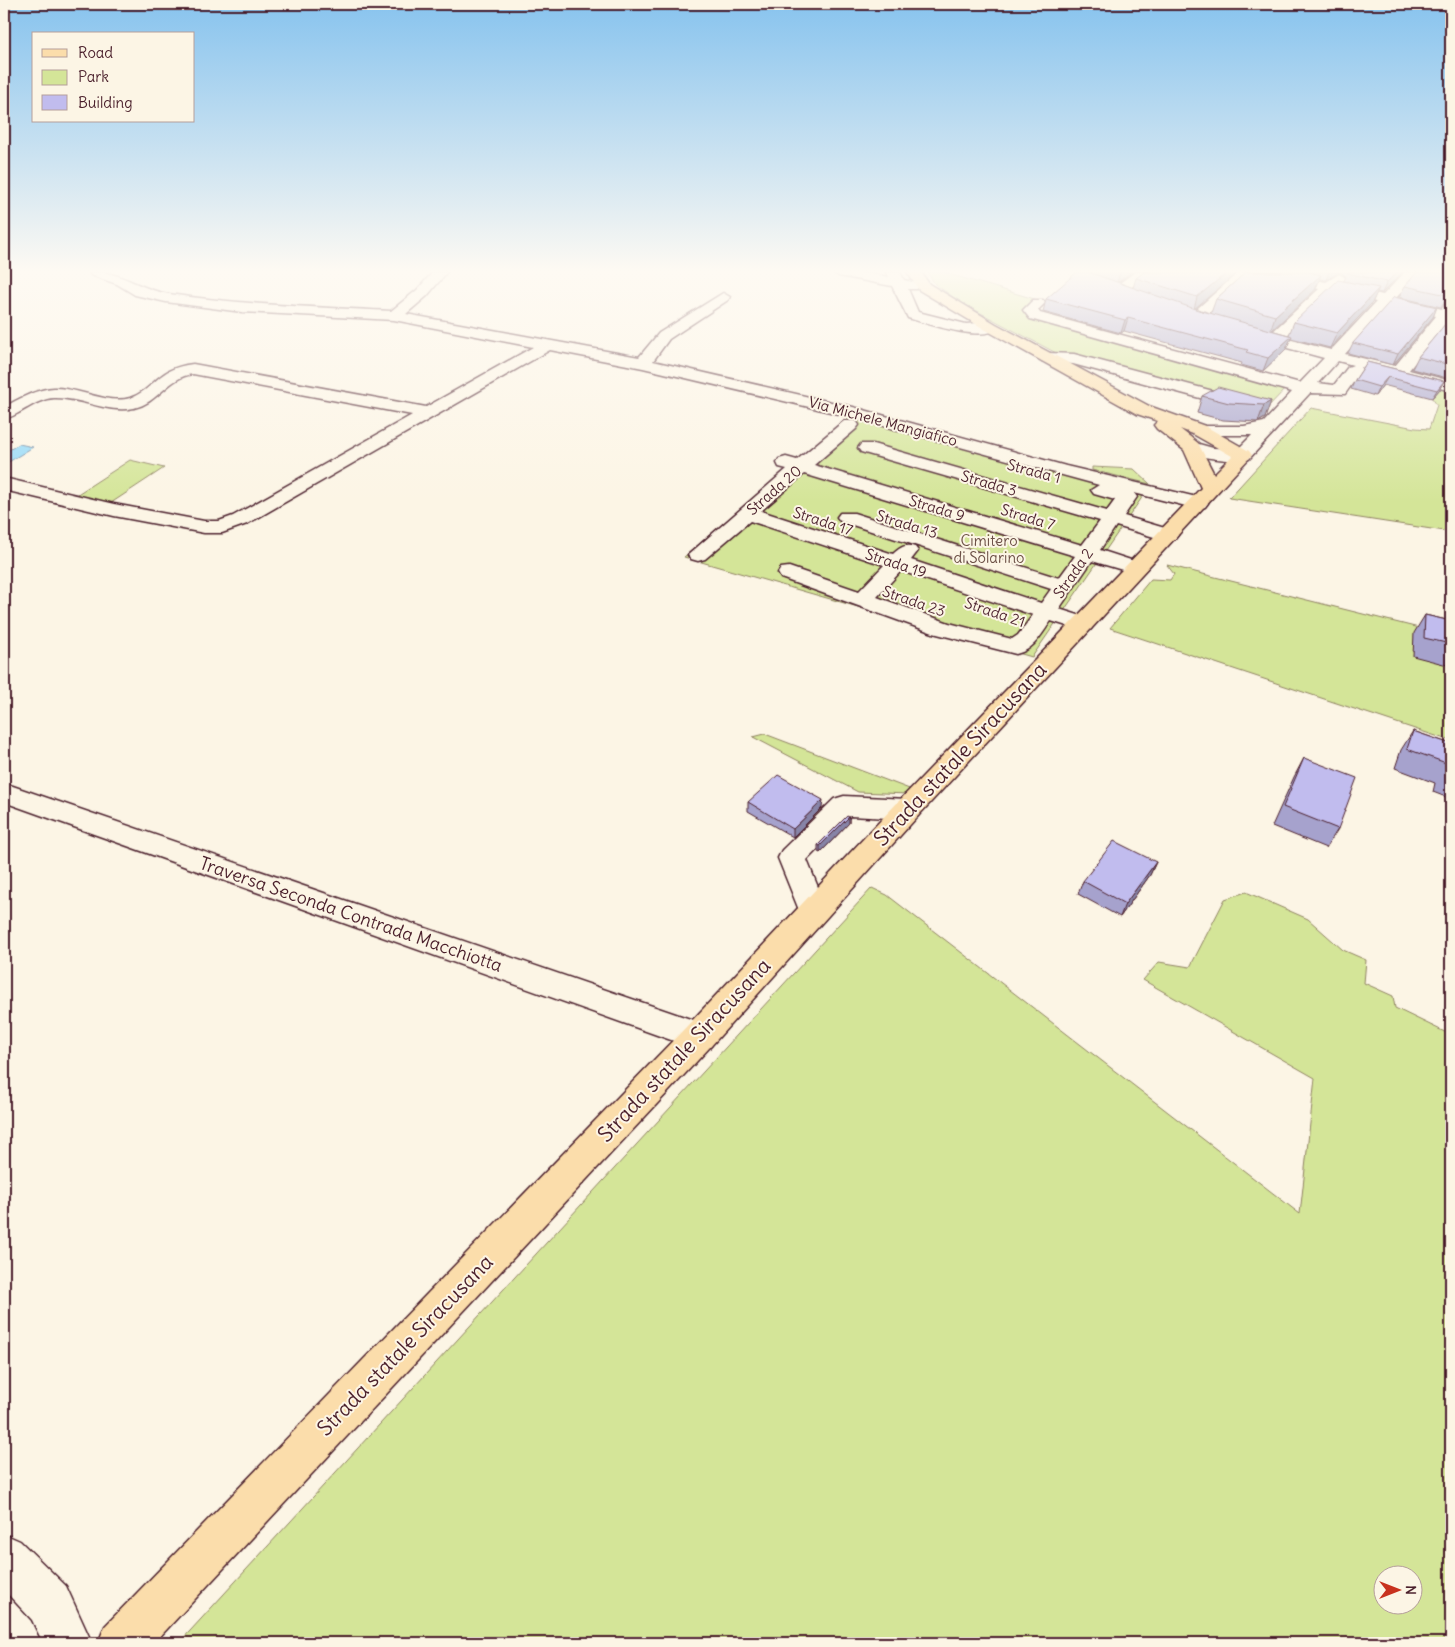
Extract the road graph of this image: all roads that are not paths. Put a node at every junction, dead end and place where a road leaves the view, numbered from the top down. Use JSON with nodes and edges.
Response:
{"nodes":[{"id":1,"x":541,"y":349,"type":"edge"},
{"id":2,"x":568,"y":349,"type":"edge"},
{"id":3,"x":654,"y":349,"type":"edge"},
{"id":4,"x":1031,"y":349,"type":"edge"},
{"id":5,"x":1157,"y":349,"type":"edge"},
{"id":6,"x":1307,"y":349,"type":"edge"},
{"id":7,"x":1341,"y":349,"type":"edge"},
{"id":8,"x":1416,"y":349,"type":"edge"},
{"id":9,"x":1334,"y":356,"type":"junction"},
{"id":10,"x":1048,"y":358,"type":"junction"},
{"id":11,"x":642,"y":363,"type":"junction"},
{"id":12,"x":1354,"y":370,"type":"junction"},
{"id":13,"x":1318,"y":372,"type":"junction"},
{"id":14,"x":1395,"y":372,"type":"junction"},
{"id":15,"x":1451,"y":386,"type":"edge"},
{"id":16,"x":1303,"y":388,"type":"junction"},
{"id":17,"x":1144,"y":410,"type":"junction"},
{"id":18,"x":4,"y":414,"type":"edge"},
{"id":19,"x":428,"y":414,"type":"junction"},
{"id":20,"x":1272,"y":420,"type":"junction"},
{"id":21,"x":882,"y":425,"type":"dead end"},
{"id":22,"x":1199,"y":430,"type":"junction"},
{"id":23,"x":1192,"y":447,"type":"junction"},
{"id":24,"x":841,"y":452,"type":"junction"},
{"id":25,"x":1242,"y":455,"type":"junction"},
{"id":26,"x":907,"y":460,"type":"junction"},
{"id":27,"x":992,"y":460,"type":"junction"},
{"id":28,"x":4,"y":484,"type":"edge"},
{"id":29,"x":1204,"y":495,"type":"junction"},
{"id":30,"x":754,"y":507,"type":"junction"},
{"id":31,"x":1168,"y":535,"type":"junction"},
{"id":32,"x":921,"y":536,"type":"junction"},
{"id":33,"x":827,"y":537,"type":"junction"},
{"id":34,"x":698,"y":556,"type":"dead end"},
{"id":35,"x":1136,"y":568,"type":"junction"},
{"id":36,"x":1066,"y":582,"type":"junction"},
{"id":37,"x":1083,"y":624,"type":"junction"},
{"id":38,"x":4,"y":792,"type":"edge"},
{"id":39,"x":908,"y":809,"type":"junction"},
{"id":40,"x":813,"y":912,"type":"junction"},
{"id":41,"x":699,"y":1036,"type":"junction"},
{"id":42,"x":4,"y":1557,"type":"edge"},
{"id":43,"x":68,"y":1643,"type":"edge"},
{"id":44,"x":122,"y":1643,"type":"edge"}],
"edges":[{"from":1,"to":19,"type":"street"},
{"from":2,"to":11,"type":"street","name":"Via Michele Mangiafico"},
{"from":3,"to":11,"type":"street"},
{"from":4,"to":10,"type":"main road"},
{"from":5,"to":16,"type":"street"},
{"from":6,"to":9,"type":"street"},
{"from":7,"to":9,"type":"street"},
{"from":8,"to":14,"type":"street"},
{"from":9,"to":13,"type":"street"},
{"from":9,"to":14,"type":"street"},
{"from":10,"to":17,"type":"main road"},
{"from":10,"to":20,"type":"street"},
{"from":11,"to":24,"type":"street","name":"Via Michele Mangiafico"},
{"from":12,"to":13,"type":"street"},
{"from":12,"to":14,"type":"street"},
{"from":12,"to":16,"type":"street"},
{"from":13,"to":16,"type":"street"},
{"from":14,"to":15,"type":"street"},
{"from":16,"to":20,"type":"street"},
{"from":17,"to":22,"type":"main road"},
{"from":17,"to":23,"type":"main road"},
{"from":18,"to":19,"type":"street"},
{"from":19,"to":28,"type":"street"},
{"from":20,"to":22,"type":"street"},
{"from":20,"to":25,"type":"street"},
{"from":21,"to":24,"type":"street","name":"Strada 20"},
{"from":22,"to":25,"type":"main road"},
{"from":23,"to":25,"type":"street"},
{"from":23,"to":29,"type":"main road"},
{"from":24,"to":26,"type":"street","name":"Strada 3"},
{"from":24,"to":29,"type":"street","name":"Via Michele Mangiafico"},
{"from":24,"to":30,"type":"street","name":"Strada 20"},
{"from":24,"to":33,"type":"street","name":"Strada 9"},
{"from":25,"to":29,"type":"main road","name":"Strada statale Siracusana"},
{"from":26,"to":27,"type":"street","name":"Strada 1"},
{"from":26,"to":32,"type":"street","name":"Strada 3"},
{"from":26,"to":33,"type":"street"},
{"from":27,"to":32,"type":"street"},
{"from":27,"to":36,"type":"street","name":"Strada 1"},
{"from":29,"to":31,"type":"main road","name":"Strada statale Siracusana"},
{"from":30,"to":33,"type":"street"},
{"from":30,"to":34,"type":"street","name":"Strada 20"},
{"from":31,"to":35,"type":"main road","name":"Strada statale Siracusana"},
{"from":31,"to":36,"type":"street"},
{"from":32,"to":33,"type":"street"},
{"from":32,"to":33,"type":"street","name":"Strada 21"},
{"from":32,"to":33,"type":"street"},
{"from":32,"to":33,"type":"street","name":"Strada 9"},
{"from":32,"to":36,"type":"street","name":"Strada 21"},
{"from":32,"to":36,"type":"street"},
{"from":32,"to":36,"type":"street","name":"Strada 7"},
{"from":32,"to":36,"type":"street"},
{"from":35,"to":36,"type":"street"},
{"from":35,"to":37,"type":"main road","name":"Strada statale Siracusana"},
{"from":36,"to":37,"type":"street"},
{"from":37,"to":39,"type":"main road","name":"Strada statale Siracusana"},
{"from":38,"to":41,"type":"street","name":"Traversa Seconda Contrada Macchiotta"},
{"from":39,"to":40,"type":"main road","name":"Strada statale Siracusana"},
{"from":39,"to":40,"type":"street"},
{"from":40,"to":41,"type":"main road","name":"Strada statale Siracusana"},
{"from":41,"to":44,"type":"main road","name":"Strada statale Siracusana"},
{"from":42,"to":43,"type":"street"}]}
